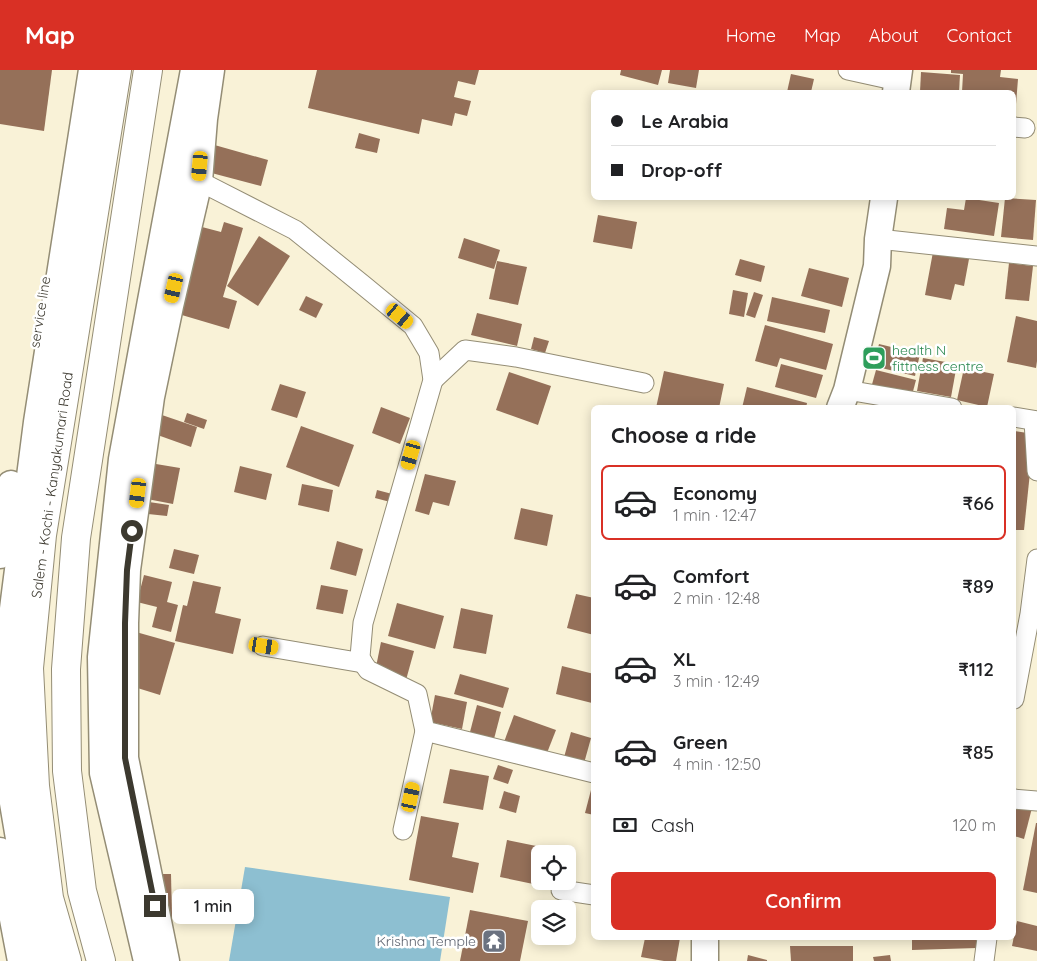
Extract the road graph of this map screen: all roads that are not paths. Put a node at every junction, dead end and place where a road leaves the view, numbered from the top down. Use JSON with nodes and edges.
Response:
{"nodes":[{"id":1,"x":79,"y":70,"type":"edge"},
{"id":2,"x":92,"y":70,"type":"edge"},
{"id":3,"x":117,"y":70,"type":"edge"},
{"id":4,"x":148,"y":70,"type":"edge"},
{"id":5,"x":194,"y":70,"type":"edge"},
{"id":6,"x":211,"y":70,"type":"edge"},
{"id":7,"x":848,"y":70,"type":"edge"},
{"id":8,"x":898,"y":81,"type":"edge"},
{"id":9,"x":199,"y":182,"type":"junction"},
{"id":10,"x":884,"y":200,"type":"edge"},
{"id":11,"x":878,"y":239,"type":"junction"},
{"id":12,"x":1037,"y":256,"type":"edge"},
{"id":13,"x":433,"y":380,"type":"junction"},
{"id":14,"x":644,"y":383,"type":"dead end"},
{"id":15,"x":843,"y":399,"type":"edge"},
{"id":16,"x":916,"y":405,"type":"edge"},
{"id":17,"x":1016,"y":418,"type":"edge"},
{"id":18,"x":1035,"y":421,"type":"edge"},
{"id":19,"x":1037,"y":470,"type":"edge"},
{"id":20,"x":0,"y":555,"type":"edge"},
{"id":21,"x":1037,"y":559,"type":"edge"},
{"id":22,"x":264,"y":646,"type":"dead end"},
{"id":23,"x":362,"y":663,"type":"junction"},
{"id":24,"x":1016,"y":689,"type":"edge"},
{"id":25,"x":425,"y":731,"type":"junction"},
{"id":26,"x":591,"y":772,"type":"edge"},
{"id":27,"x":1016,"y":799,"type":"edge"},
{"id":28,"x":1037,"y":801,"type":"edge"},
{"id":29,"x":404,"y":830,"type":"dead end"},
{"id":30,"x":0,"y":851,"type":"edge"},
{"id":31,"x":561,"y":890,"type":"dead end"},
{"id":32,"x":591,"y":895,"type":"edge"},
{"id":33,"x":705,"y":940,"type":"edge"},
{"id":34,"x":987,"y":940,"type":"edge"},
{"id":35,"x":21,"y":961,"type":"edge"},
{"id":36,"x":46,"y":961,"type":"edge"},
{"id":37,"x":66,"y":961,"type":"edge"},
{"id":38,"x":101,"y":961,"type":"edge"},
{"id":39,"x":147,"y":961,"type":"edge"},
{"id":40,"x":166,"y":961,"type":"edge"},
{"id":41,"x":706,"y":961,"type":"edge"},
{"id":42,"x":984,"y":961,"type":"edge"}],
"edges":[{"from":1,"to":20,"type":"main road","name":"service line"},
{"from":2,"to":36,"type":"main road"},
{"from":3,"to":37,"type":"highway","name":"Salem - Kochi - Kanyakumari Road"},
{"from":4,"to":38,"type":"highway"},
{"from":5,"to":39,"type":"main road"},
{"from":6,"to":9,"type":"main road"},
{"from":7,"to":8,"type":"street"},
{"from":9,"to":13,"type":"street"},
{"from":9,"to":40,"type":"main road"},
{"from":10,"to":11,"type":"main road"},
{"from":11,"to":12,"type":"street"},
{"from":11,"to":15,"type":"main road"},
{"from":13,"to":14,"type":"street"},
{"from":13,"to":23,"type":"street"},
{"from":15,"to":16,"type":"street"},
{"from":17,"to":18,"type":"street"},
{"from":18,"to":19,"type":"street"},
{"from":21,"to":24,"type":"street"},
{"from":22,"to":23,"type":"street"},
{"from":23,"to":25,"type":"street"},
{"from":25,"to":26,"type":"street"},
{"from":25,"to":29,"type":"street"},
{"from":27,"to":28,"type":"street"},
{"from":30,"to":35,"type":"main road"},
{"from":31,"to":32,"type":"street"},
{"from":33,"to":41,"type":"main road"},
{"from":34,"to":42,"type":"street"}]}
